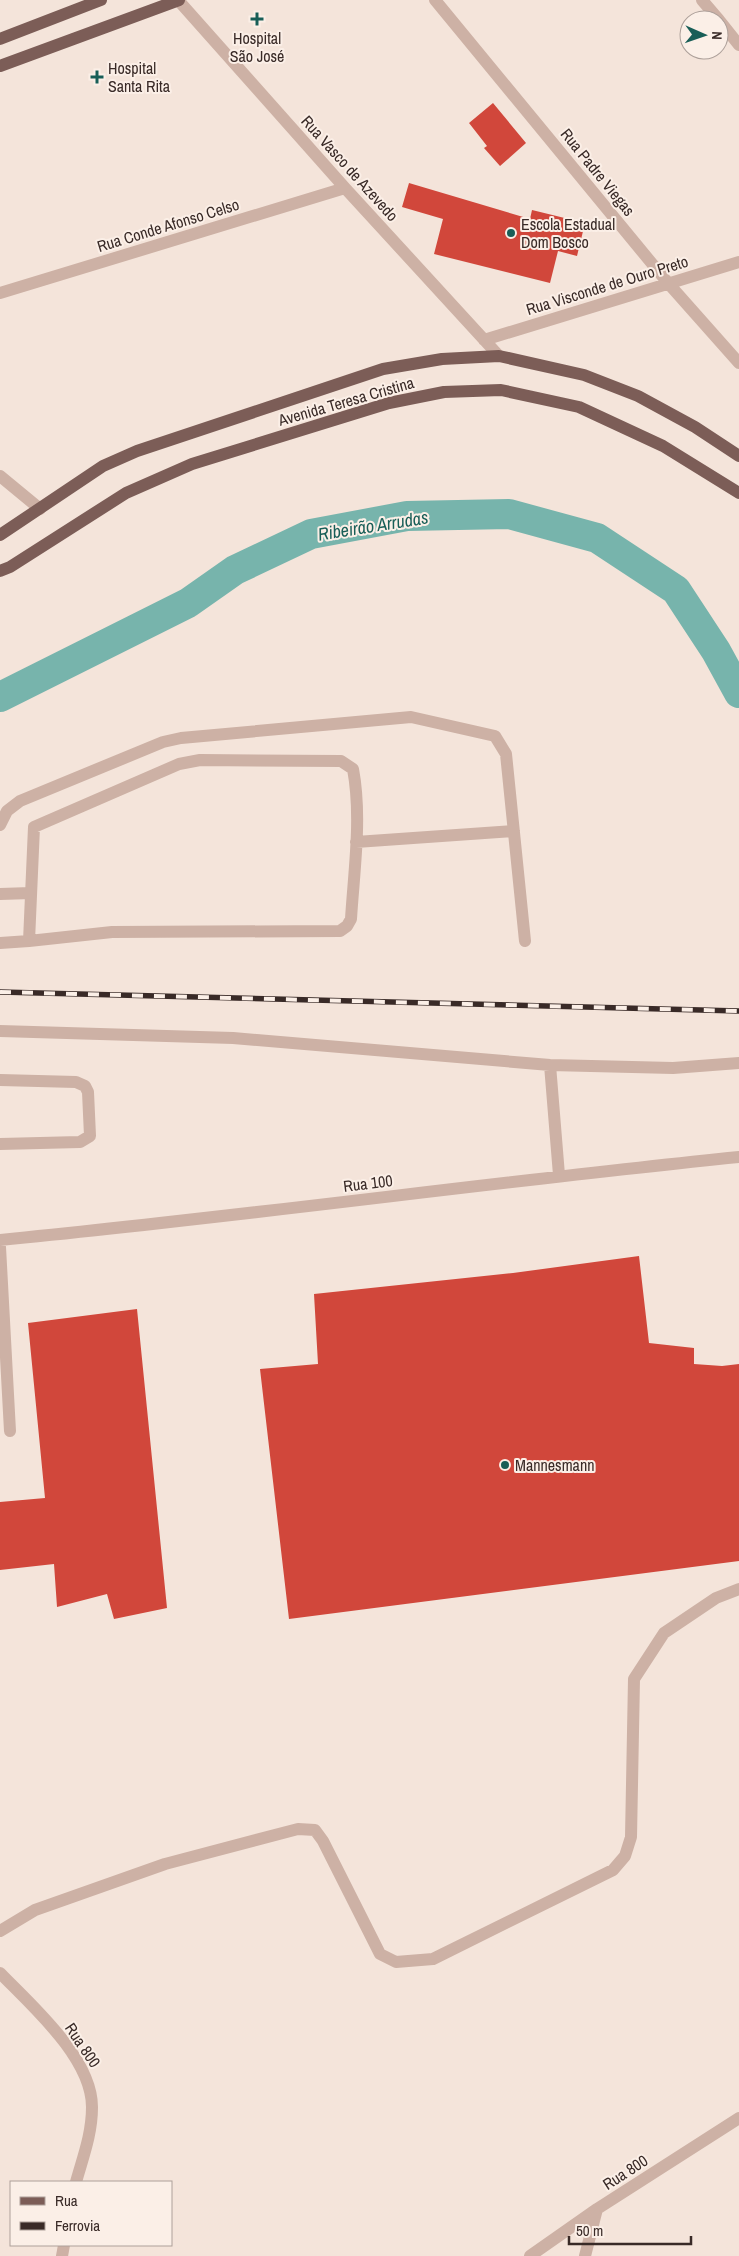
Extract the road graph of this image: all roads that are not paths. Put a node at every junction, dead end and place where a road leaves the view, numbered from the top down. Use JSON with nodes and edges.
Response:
{"nodes":[{"id":1,"x":101,"y":0,"type":"edge"},
{"id":2,"x":178,"y":0,"type":"edge"},
{"id":3,"x":435,"y":0,"type":"edge"},
{"id":4,"x":702,"y":0,"type":"edge"},
{"id":5,"x":710,"y":10,"type":"edge"},
{"id":6,"x":729,"y":32,"type":"edge"},
{"id":7,"x":0,"y":40,"type":"edge"},
{"id":8,"x":739,"y":45,"type":"edge"},
{"id":9,"x":0,"y":66,"type":"edge"},
{"id":10,"x":345,"y":188,"type":"junction"},
{"id":11,"x":739,"y":262,"type":"edge"},
{"id":12,"x":668,"y":283,"type":"junction"},
{"id":13,"x":0,"y":293,"type":"edge"},
{"id":14,"x":484,"y":340,"type":"junction"},
{"id":15,"x":499,"y":356,"type":"junction"},
{"id":16,"x":739,"y":363,"type":"edge"},
{"id":17,"x":739,"y":456,"type":"edge"},
{"id":18,"x":0,"y":476,"type":"edge"},
{"id":19,"x":739,"y":493,"type":"edge"},
{"id":20,"x":40,"y":509,"type":"junction"},
{"id":21,"x":0,"y":535,"type":"edge"},
{"id":22,"x":0,"y":571,"type":"edge"},
{"id":23,"x":4,"y":810,"type":"edge"},
{"id":24,"x":0,"y":825,"type":"edge"},
{"id":25,"x":514,"y":831,"type":"junction"},
{"id":26,"x":356,"y":842,"type":"junction"},
{"id":27,"x":0,"y":894,"type":"edge"},
{"id":28,"x":30,"y":894,"type":"junction"},
{"id":29,"x":29,"y":940,"type":"junction"},
{"id":30,"x":525,"y":941,"type":"dead end"},
{"id":31,"x":0,"y":943,"type":"edge"},
{"id":32,"x":0,"y":1031,"type":"edge"},
{"id":33,"x":739,"y":1063,"type":"edge"},
{"id":34,"x":550,"y":1065,"type":"junction"},
{"id":35,"x":0,"y":1080,"type":"edge"},
{"id":36,"x":0,"y":1144,"type":"edge"},
{"id":37,"x":739,"y":1157,"type":"edge"},
{"id":38,"x":559,"y":1175,"type":"junction"},
{"id":39,"x":0,"y":1240,"type":"edge"},
{"id":40,"x":0,"y":1248,"type":"edge"},
{"id":41,"x":10,"y":1432,"type":"dead end"},
{"id":42,"x":739,"y":1589,"type":"edge"},
{"id":43,"x":0,"y":1931,"type":"edge"},
{"id":44,"x":0,"y":1973,"type":"edge"},
{"id":45,"x":739,"y":2118,"type":"edge"},
{"id":46,"x":76,"y":2181,"type":"edge"},
{"id":47,"x":597,"y":2209,"type":"junction"},
{"id":48,"x":530,"y":2256,"type":"edge"},
{"id":49,"x":585,"y":2256,"type":"edge"}],
"edges":[{"from":1,"to":7,"type":"main road"},
{"from":2,"to":9,"type":"main road"},
{"from":2,"to":10,"type":"street","name":"Rua Vasco de Azevedo"},
{"from":3,"to":12,"type":"street","name":"Rua Padre Viegas"},
{"from":4,"to":5,"type":"street"},
{"from":6,"to":8,"type":"street"},
{"from":10,"to":13,"type":"street","name":"Rua Conde Afonso Celso"},
{"from":10,"to":14,"type":"street","name":"Rua Vasco de Azevedo"},
{"from":11,"to":12,"type":"street","name":"Rua Visconde de Ouro Preto"},
{"from":12,"to":14,"type":"street","name":"Rua Visconde de Ouro Preto"},
{"from":12,"to":16,"type":"street","name":"Rua Padre Viegas"},
{"from":14,"to":15,"type":"street","name":"Rua Vasco de Azevedo"},
{"from":15,"to":17,"type":"main road","name":"Avenida Teresa Cristina"},
{"from":15,"to":20,"type":"main road","name":"Avenida Teresa Cristina"},
{"from":18,"to":20,"type":"street"},
{"from":19,"to":22,"type":"main road","name":"Avenida Teresa Cristina"},
{"from":20,"to":21,"type":"main road","name":"Avenida Teresa Cristina"},
{"from":23,"to":24,"type":"street"},
{"from":23,"to":25,"type":"street"},
{"from":25,"to":26,"type":"street"},
{"from":25,"to":30,"type":"street"},
{"from":26,"to":28,"type":"street"},
{"from":26,"to":29,"type":"street"},
{"from":27,"to":28,"type":"street"},
{"from":28,"to":29,"type":"street"},
{"from":29,"to":31,"type":"street"},
{"from":32,"to":34,"type":"street"},
{"from":33,"to":34,"type":"street"},
{"from":34,"to":38,"type":"street"},
{"from":35,"to":36,"type":"street"},
{"from":37,"to":38,"type":"street","name":"Rua 100"},
{"from":38,"to":39,"type":"street","name":"Rua 100"},
{"from":40,"to":41,"type":"street"},
{"from":42,"to":43,"type":"street"},
{"from":44,"to":46,"type":"street","name":"Rua 800"},
{"from":45,"to":47,"type":"street","name":"Rua 800"},
{"from":47,"to":48,"type":"street","name":"Rua 800"},
{"from":47,"to":49,"type":"street"}]}
